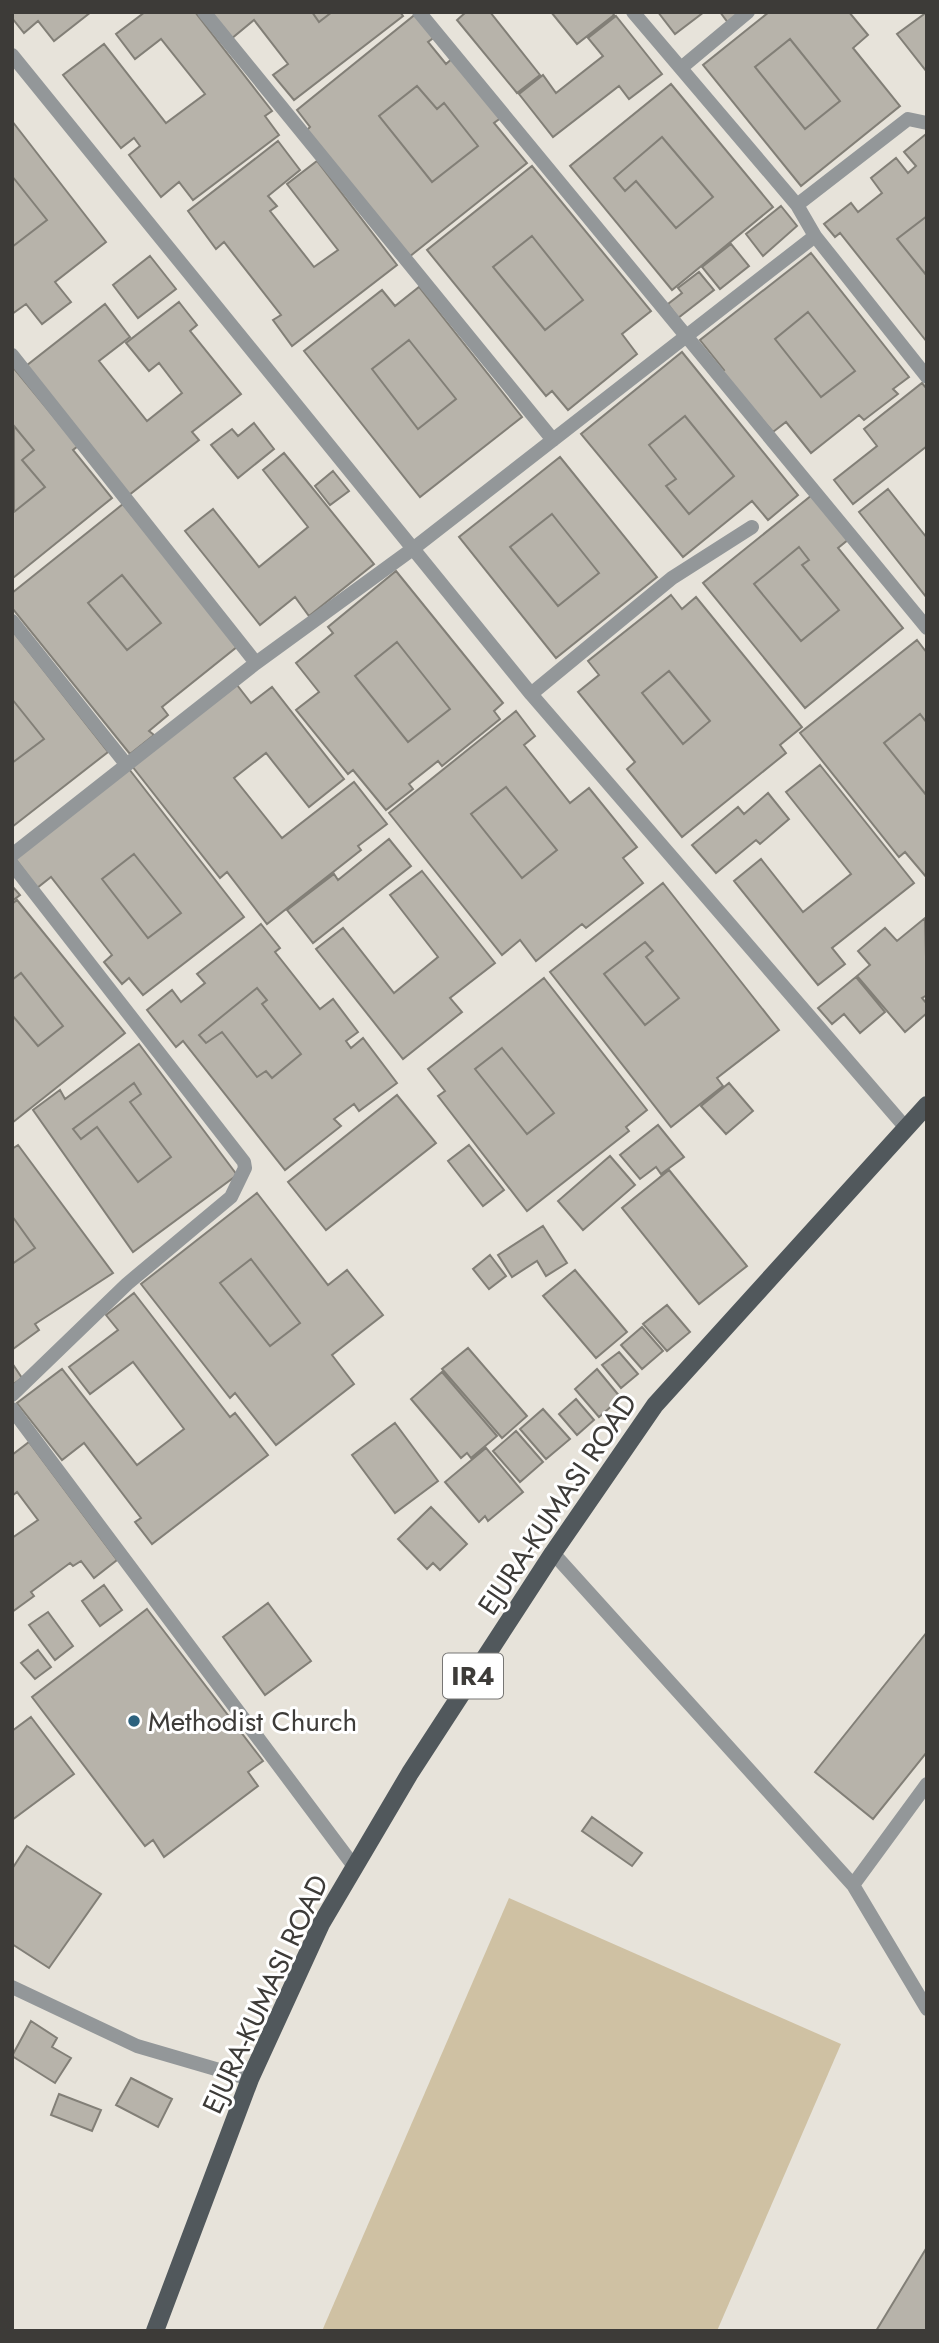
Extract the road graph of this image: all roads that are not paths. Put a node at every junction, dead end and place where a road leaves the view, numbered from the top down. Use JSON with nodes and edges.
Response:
{"nodes":[{"id":1,"x":204,"y":12,"type":"edge"},
{"id":2,"x":419,"y":12,"type":"edge"},
{"id":3,"x":633,"y":12,"type":"edge"},
{"id":4,"x":748,"y":12,"type":"edge"},
{"id":5,"x":12,"y":55,"type":"edge"},
{"id":6,"x":681,"y":68,"type":"junction"},
{"id":7,"x":927,"y":123,"type":"edge"},
{"id":8,"x":797,"y":205,"type":"junction"},
{"id":9,"x":815,"y":236,"type":"junction"},
{"id":10,"x":685,"y":336,"type":"junction"},
{"id":11,"x":12,"y":355,"type":"edge"},
{"id":12,"x":927,"y":377,"type":"edge"},
{"id":13,"x":553,"y":440,"type":"junction"},
{"id":14,"x":752,"y":527,"type":"dead end"},
{"id":15,"x":414,"y":548,"type":"junction"},
{"id":16,"x":12,"y":621,"type":"edge"},
{"id":17,"x":927,"y":628,"type":"edge"},
{"id":18,"x":256,"y":663,"type":"junction"},
{"id":19,"x":531,"y":694,"type":"junction"},
{"id":20,"x":127,"y":764,"type":"junction"},
{"id":21,"x":12,"y":855,"type":"edge"},
{"id":22,"x":12,"y":864,"type":"edge"},
{"id":23,"x":927,"y":1105,"type":"edge"},
{"id":24,"x":906,"y":1128,"type":"junction"},
{"id":25,"x":12,"y":1395,"type":"edge"},
{"id":26,"x":12,"y":1409,"type":"edge"},
{"id":27,"x":553,"y":1553,"type":"junction"},
{"id":28,"x":927,"y":1784,"type":"edge"},
{"id":29,"x":354,"y":1865,"type":"junction"},
{"id":30,"x":853,"y":1885,"type":"junction"},
{"id":31,"x":12,"y":1987,"type":"edge"},
{"id":32,"x":927,"y":2010,"type":"edge"},
{"id":33,"x":250,"y":2079,"type":"junction"},
{"id":34,"x":155,"y":2331,"type":"edge"}],
"edges":[{"from":1,"to":13,"type":"street"},
{"from":2,"to":10,"type":"street"},
{"from":3,"to":6,"type":"street"},
{"from":4,"to":6,"type":"street"},
{"from":5,"to":15,"type":"street"},
{"from":6,"to":8,"type":"street"},
{"from":7,"to":8,"type":"street"},
{"from":8,"to":9,"type":"street"},
{"from":9,"to":10,"type":"street"},
{"from":9,"to":12,"type":"street"},
{"from":10,"to":13,"type":"street"},
{"from":10,"to":17,"type":"street"},
{"from":11,"to":18,"type":"street"},
{"from":13,"to":15,"type":"street"},
{"from":14,"to":19,"type":"street"},
{"from":15,"to":18,"type":"street"},
{"from":15,"to":19,"type":"street"},
{"from":16,"to":20,"type":"street"},
{"from":18,"to":20,"type":"street"},
{"from":19,"to":24,"type":"street"},
{"from":20,"to":21,"type":"street"},
{"from":22,"to":25,"type":"street"},
{"from":23,"to":24,"type":"main road","name":"EJURA-KUMASI ROAD","number":"IR4"},
{"from":24,"to":27,"type":"main road","name":"EJURA-KUMASI ROAD","number":"IR4"},
{"from":26,"to":29,"type":"street"},
{"from":27,"to":29,"type":"main road","name":"EJURA-KUMASI ROAD","number":"IR4"},
{"from":27,"to":30,"type":"street"},
{"from":28,"to":30,"type":"street"},
{"from":29,"to":33,"type":"main road","name":"EJURA-KUMASI ROAD","number":"IR4"},
{"from":30,"to":32,"type":"street"},
{"from":31,"to":33,"type":"street"},
{"from":33,"to":34,"type":"main road","name":"EJURA-KUMASI ROAD","number":"IR4"}]}
